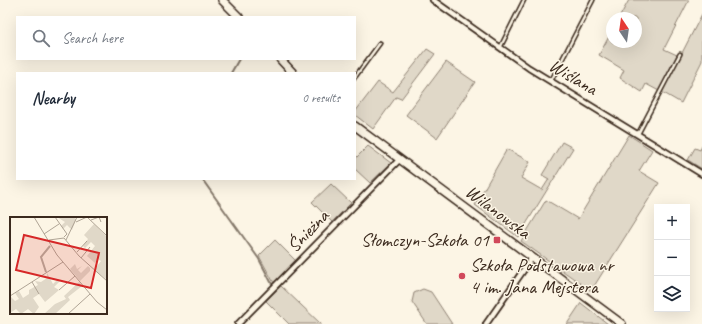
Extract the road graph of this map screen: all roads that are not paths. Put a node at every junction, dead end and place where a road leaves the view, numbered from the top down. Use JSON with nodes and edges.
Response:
{"nodes":[{"id":1,"x":222,"y":0,"type":"edge"},
{"id":2,"x":433,"y":0,"type":"edge"},
{"id":3,"x":524,"y":0,"type":"edge"},
{"id":4,"x":593,"y":0,"type":"edge"},
{"id":5,"x":238,"y":16,"type":"edge"},
{"id":6,"x":380,"y":43,"type":"dead end"},
{"id":7,"x":500,"y":48,"type":"junction"},
{"id":8,"x":680,"y":54,"type":"dead end"},
{"id":9,"x":281,"y":60,"type":"edge"},
{"id":10,"x":293,"y":72,"type":"edge"},
{"id":11,"x":356,"y":76,"type":"edge"},
{"id":12,"x":551,"y":81,"type":"junction"},
{"id":13,"x":356,"y":127,"type":"edge"},
{"id":14,"x":638,"y":135,"type":"junction"},
{"id":15,"x":400,"y":159,"type":"junction"},
{"id":16,"x":702,"y":174,"type":"edge"},
{"id":17,"x":532,"y":258,"type":"junction"},
{"id":18,"x":238,"y":324,"type":"edge"},
{"id":19,"x":486,"y":324,"type":"edge"},
{"id":20,"x":622,"y":324,"type":"edge"}],
"edges":[{"from":1,"to":5,"type":"main road"},
{"from":2,"to":7,"type":"street","name":"Wiślana"},
{"from":3,"to":7,"type":"lane"},
{"from":4,"to":12,"type":"lane"},
{"from":6,"to":11,"type":"lane"},
{"from":7,"to":12,"type":"street","name":"Wiślana"},
{"from":8,"to":14,"type":"lane"},
{"from":9,"to":10,"type":"main road"},
{"from":12,"to":14,"type":"street","name":"Wiślana"},
{"from":13,"to":15,"type":"main road","name":"Wilanowska"},
{"from":14,"to":16,"type":"street","name":"Wiślana"},
{"from":15,"to":17,"type":"main road","name":"Wilanowska"},
{"from":15,"to":18,"type":"street","name":"Śnieżna"},
{"from":17,"to":19,"type":"street"},
{"from":17,"to":20,"type":"main road","name":"Wilanowska"}]}
